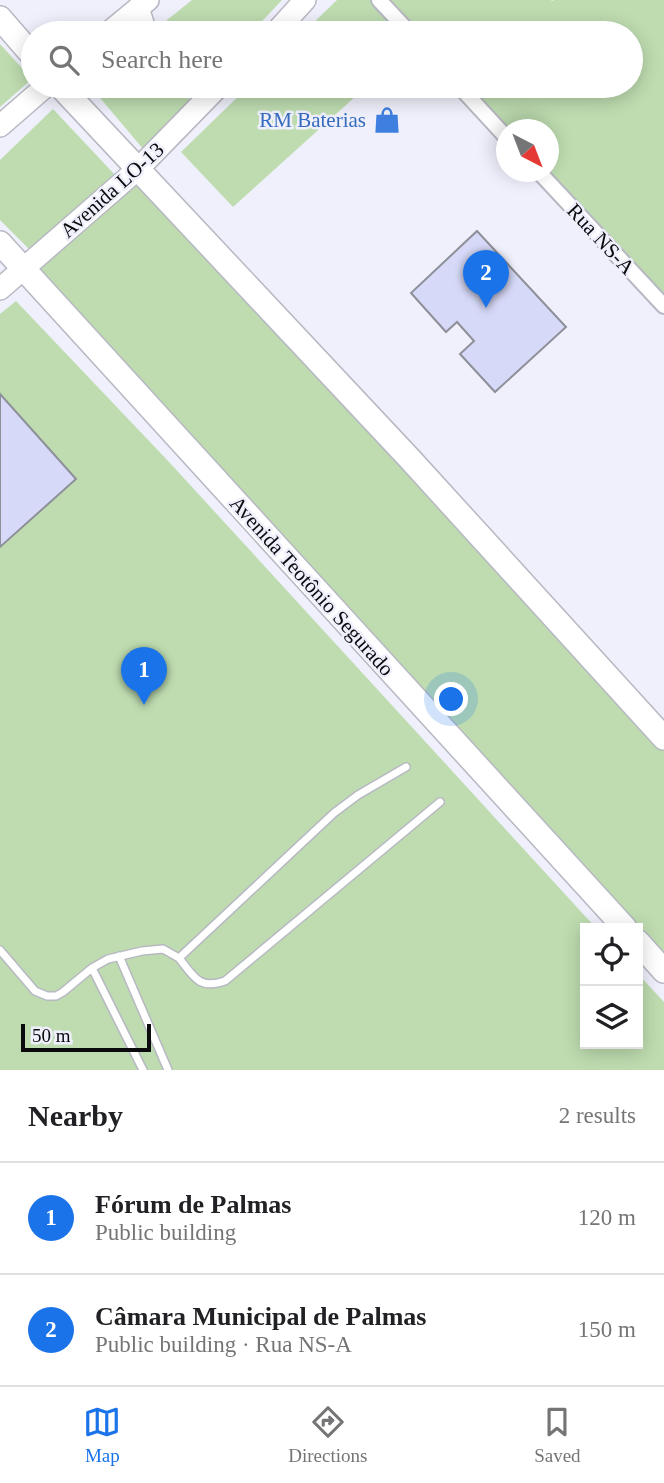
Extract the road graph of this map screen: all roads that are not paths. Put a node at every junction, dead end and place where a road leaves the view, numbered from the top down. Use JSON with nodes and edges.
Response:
{"nodes":[{"id":1,"x":305,"y":0,"type":"edge"},
{"id":2,"x":379,"y":0,"type":"edge"},
{"id":3,"x":143,"y":4,"type":"edge"},
{"id":4,"x":0,"y":18,"type":"edge"},
{"id":5,"x":122,"y":21,"type":"edge"},
{"id":6,"x":286,"y":21,"type":"edge"},
{"id":7,"x":399,"y":21,"type":"edge"},
{"id":8,"x":21,"y":42,"type":"edge"},
{"id":9,"x":32,"y":98,"type":"edge"},
{"id":10,"x":72,"y":98,"type":"edge"},
{"id":11,"x":207,"y":98,"type":"edge"},
{"id":12,"x":470,"y":98,"type":"edge"},
{"id":13,"x":0,"y":126,"type":"edge"},
{"id":14,"x":496,"y":126,"type":"edge"},
{"id":15,"x":139,"y":168,"type":"junction"},
{"id":16,"x":548,"y":182,"type":"edge"},
{"id":17,"x":0,"y":243,"type":"edge"},
{"id":18,"x":23,"y":269,"type":"junction"},
{"id":19,"x":0,"y":289,"type":"edge"},
{"id":20,"x":664,"y":306,"type":"edge"},
{"id":21,"x":664,"y":738,"type":"edge"},
{"id":22,"x":406,"y":767,"type":"dead end"},
{"id":23,"x":440,"y":802,"type":"dead end"},
{"id":24,"x":620,"y":923,"type":"edge"},
{"id":25,"x":643,"y":948,"type":"edge"},
{"id":26,"x":0,"y":950,"type":"edge"},
{"id":27,"x":119,"y":956,"type":"junction"},
{"id":28,"x":179,"y":958,"type":"junction"},
{"id":29,"x":92,"y":968,"type":"junction"},
{"id":30,"x":664,"y":971,"type":"edge"},
{"id":31,"x":143,"y":1070,"type":"edge"},
{"id":32,"x":168,"y":1070,"type":"edge"}],
"edges":[{"from":1,"to":6,"type":"street"},
{"from":2,"to":7,"type":"street"},
{"from":3,"to":5,"type":"street"},
{"from":4,"to":8,"type":"main road"},
{"from":9,"to":13,"type":"street"},
{"from":10,"to":15,"type":"main road"},
{"from":11,"to":15,"type":"street","name":"Avenida LO-13"},
{"from":12,"to":14,"type":"street"},
{"from":15,"to":18,"type":"street","name":"Avenida LO-13"},
{"from":15,"to":21,"type":"main road"},
{"from":16,"to":20,"type":"street","name":"Rua NS-A"},
{"from":17,"to":18,"type":"main road","name":"Avenida Teotônio Segurado"},
{"from":18,"to":19,"type":"street","name":"Avenida LO-13"},
{"from":18,"to":24,"type":"main road","name":"Avenida Teotônio Segurado"},
{"from":22,"to":28,"type":"lane"},
{"from":23,"to":28,"type":"lane"},
{"from":25,"to":30,"type":"main road"},
{"from":26,"to":29,"type":"lane"},
{"from":27,"to":28,"type":"lane"},
{"from":27,"to":29,"type":"lane"},
{"from":27,"to":32,"type":"lane"},
{"from":29,"to":31,"type":"lane"}]}
